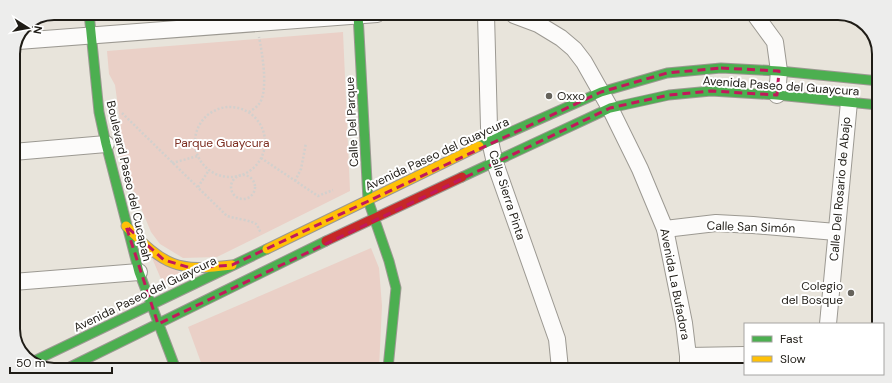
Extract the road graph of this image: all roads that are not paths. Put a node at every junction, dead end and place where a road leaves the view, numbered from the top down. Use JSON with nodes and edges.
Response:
{"nodes":[{"id":1,"x":90,"y":20,"type":"edge"},
{"id":2,"x":302,"y":20,"type":"edge"},
{"id":3,"x":358,"y":20,"type":"edge"},
{"id":4,"x":486,"y":20,"type":"edge"},
{"id":5,"x":527,"y":20,"type":"edge"},
{"id":6,"x":759,"y":20,"type":"edge"},
{"id":7,"x":91,"y":36,"type":"junction"},
{"id":8,"x":24,"y":40,"type":"edge"},
{"id":9,"x":779,"y":71,"type":"junction"},
{"id":10,"x":872,"y":80,"type":"edge"},
{"id":11,"x":601,"y":92,"type":"junction"},
{"id":12,"x":777,"y":95,"type":"junction"},
{"id":13,"x":849,"y":102,"type":"junction"},
{"id":14,"x":872,"y":104,"type":"edge"},
{"id":15,"x":610,"y":108,"type":"junction"},
{"id":16,"x":490,"y":142,"type":"junction"},
{"id":17,"x":106,"y":144,"type":"junction"},
{"id":18,"x":20,"y":151,"type":"edge"},
{"id":19,"x":495,"y":163,"type":"junction"},
{"id":20,"x":368,"y":200,"type":"junction"},
{"id":21,"x":374,"y":218,"type":"junction"},
{"id":22,"x":126,"y":226,"type":"junction"},
{"id":23,"x":665,"y":229,"type":"junction"},
{"id":24,"x":836,"y":232,"type":"junction"},
{"id":25,"x":232,"y":265,"type":"junction"},
{"id":26,"x":139,"y":272,"type":"junction"},
{"id":27,"x":20,"y":281,"type":"edge"},
{"id":28,"x":151,"y":304,"type":"junction"},
{"id":29,"x":828,"y":323,"type":"edge"},
{"id":30,"x":158,"y":324,"type":"junction"},
{"id":31,"x":744,"y":355,"type":"edge"},
{"id":32,"x":39,"y":359,"type":"edge"},
{"id":33,"x":78,"y":363,"type":"edge"},
{"id":34,"x":173,"y":363,"type":"edge"},
{"id":35,"x":388,"y":363,"type":"edge"},
{"id":36,"x":559,"y":363,"type":"edge"},
{"id":37,"x":688,"y":363,"type":"edge"}],
"edges":[{"from":1,"to":7,"type":"main road","name":"Boulevard Paseo del Cucapah"},
{"from":2,"to":7,"type":"street"},
{"from":3,"to":20,"type":"main road","name":"Calle Del Parque"},
{"from":4,"to":16,"type":"street","name":"Calle Sierra Pinta"},
{"from":5,"to":11,"type":"street","name":"Avenida La Bufadora"},
{"from":6,"to":9,"type":"street"},
{"from":7,"to":8,"type":"street"},
{"from":7,"to":17,"type":"main road","name":"Boulevard Paseo del Cucapah"},
{"from":9,"to":10,"type":"main road","name":"Avenida Paseo del Guaycura"},
{"from":9,"to":11,"type":"main road","name":"Avenida Paseo del Guaycura"},
{"from":9,"to":12,"type":"street"},
{"from":11,"to":15,"type":"street","name":"Avenida La Bufadora"},
{"from":11,"to":16,"type":"main road","name":"Avenida Paseo del Guaycura"},
{"from":12,"to":13,"type":"main road","name":"Avenida Paseo del Guaycura"},
{"from":12,"to":15,"type":"main road","name":"Avenida Paseo del Guaycura"},
{"from":13,"to":14,"type":"main road","name":"Avenida Paseo del Guaycura"},
{"from":13,"to":24,"type":"street","name":"Calle Del Rosario de Abajo"},
{"from":15,"to":19,"type":"main road","name":"Avenida Paseo del Guaycura"},
{"from":15,"to":23,"type":"street","name":"Avenida La Bufadora"},
{"from":16,"to":19,"type":"street","name":"Calle Sierra Pinta"},
{"from":16,"to":20,"type":"main road","name":"Avenida Paseo del Guaycura"},
{"from":17,"to":18,"type":"street"},
{"from":17,"to":22,"type":"main road","name":"Boulevard Paseo del Cucapah"},
{"from":19,"to":21,"type":"main road","name":"Avenida Paseo del Guaycura"},
{"from":19,"to":36,"type":"street","name":"Calle Sierra Pinta"},
{"from":20,"to":21,"type":"main road","name":"Calle Del Parque"},
{"from":20,"to":25,"type":"main road","name":"Avenida Paseo del Guaycura"},
{"from":21,"to":30,"type":"main road","name":"Avenida Paseo del Guaycura"},
{"from":21,"to":35,"type":"main road","name":"Calle Del Parque"},
{"from":22,"to":25,"type":"main road"},
{"from":22,"to":26,"type":"main road","name":"Boulevard Paseo del Cucapah"},
{"from":23,"to":24,"type":"street","name":"Calle San Simón"},
{"from":23,"to":37,"type":"street","name":"Avenida La Bufadora"},
{"from":24,"to":29,"type":"street","name":"Calle Del Rosario de Abajo"},
{"from":25,"to":28,"type":"main road","name":"Avenida Paseo del Guaycura"},
{"from":26,"to":27,"type":"street"},
{"from":26,"to":28,"type":"main road","name":"Boulevard Paseo del Cucapah"},
{"from":28,"to":30,"type":"main road","name":"Boulevard Paseo del Cucapah"},
{"from":28,"to":32,"type":"main road","name":"Avenida Paseo del Guaycura"},
{"from":30,"to":33,"type":"main road","name":"Avenida Paseo del Guaycura"},
{"from":30,"to":34,"type":"main road","name":"Boulevard Paseo del Cucapah"},
{"from":31,"to":37,"type":"street"}]}
